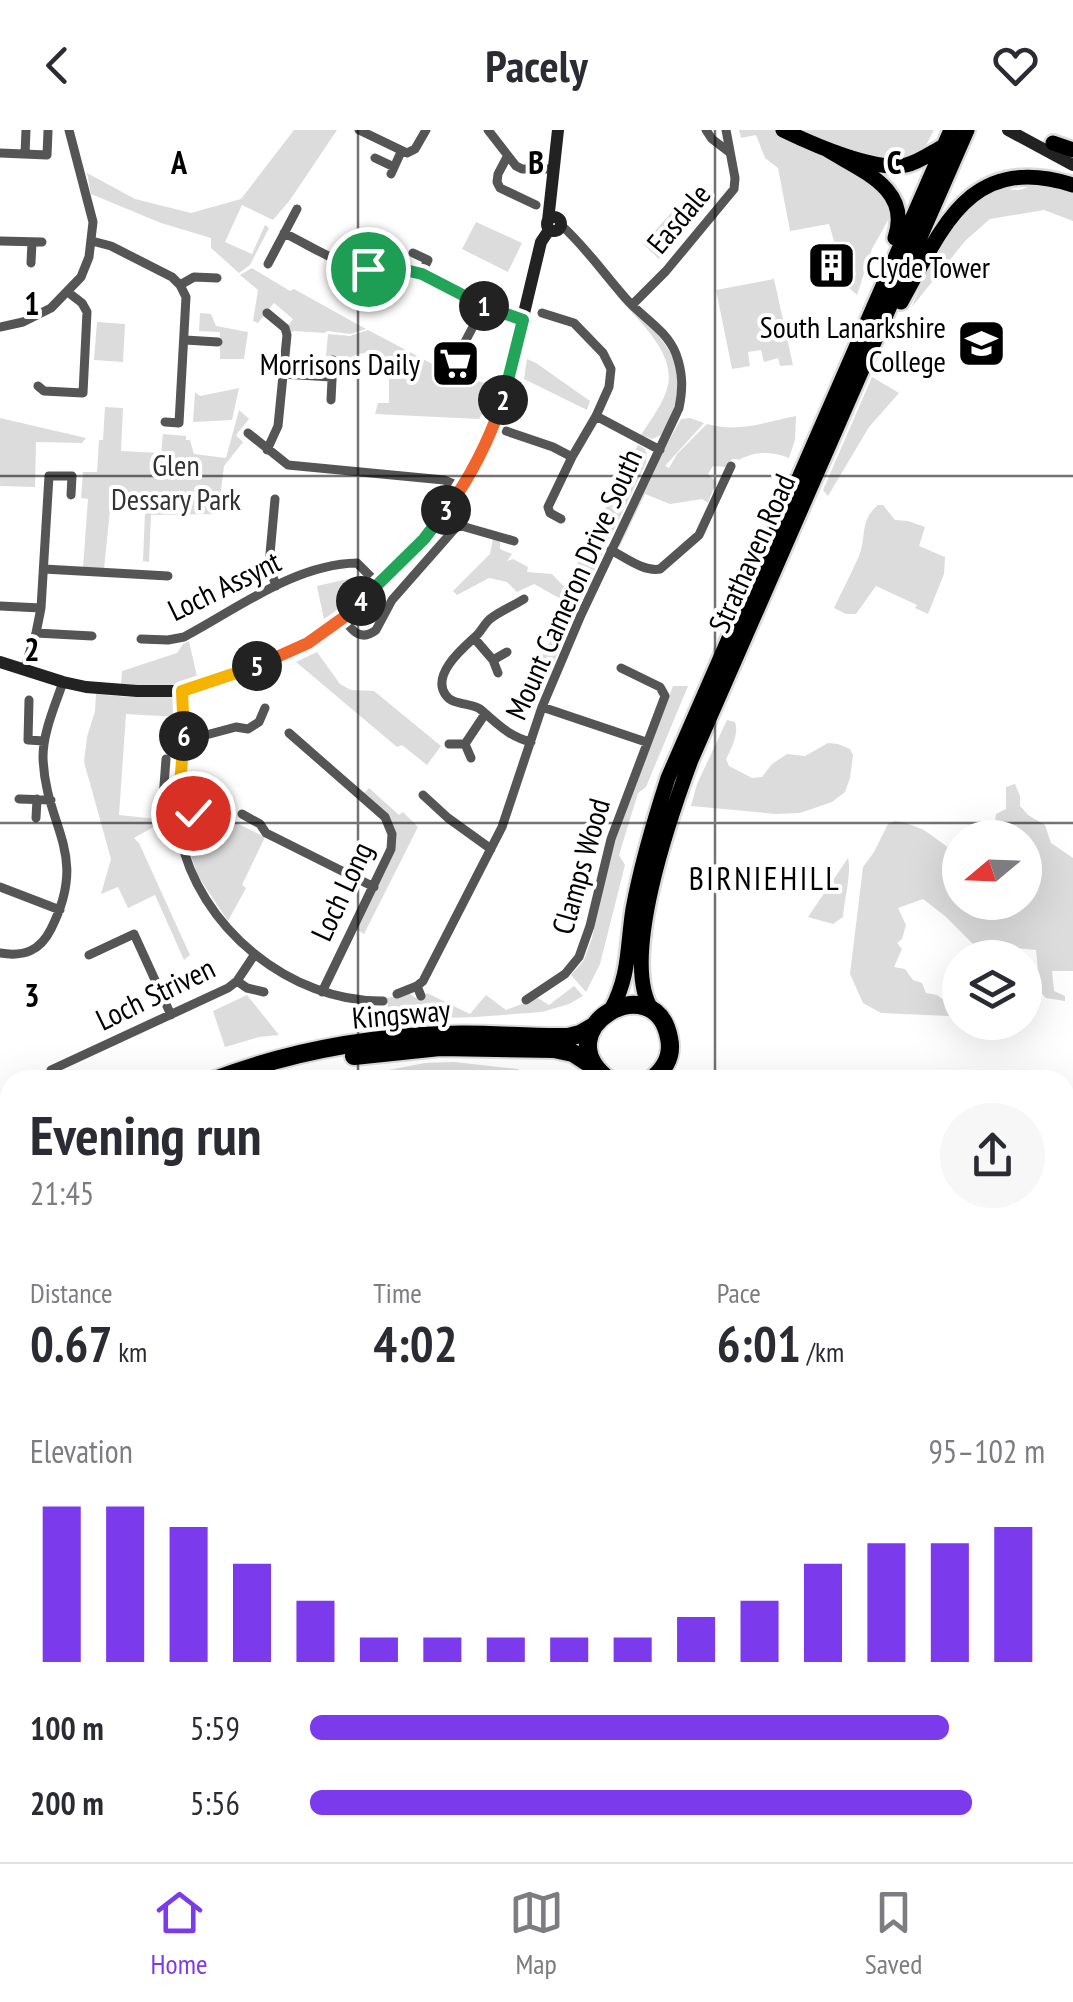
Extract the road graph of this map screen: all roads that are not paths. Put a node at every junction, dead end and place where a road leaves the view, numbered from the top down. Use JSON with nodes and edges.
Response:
{"nodes":[{"id":1,"x":26,"y":130,"type":"edge"},
{"id":2,"x":69,"y":130,"type":"edge"},
{"id":3,"x":359,"y":130,"type":"edge"},
{"id":4,"x":426,"y":130,"type":"edge"},
{"id":5,"x":488,"y":130,"type":"edge"},
{"id":6,"x":558,"y":130,"type":"edge"},
{"id":7,"x":706,"y":130,"type":"edge"},
{"id":8,"x":726,"y":130,"type":"edge"},
{"id":9,"x":782,"y":130,"type":"edge"},
{"id":10,"x":967,"y":130,"type":"edge"},
{"id":11,"x":1010,"y":130,"type":"edge"},
{"id":12,"x":48,"y":131,"type":"edge"},
{"id":13,"x":950,"y":140,"type":"edge"},
{"id":14,"x":1053,"y":143,"type":"joint"},
{"id":15,"x":826,"y":149,"type":"junction"},
{"id":16,"x":401,"y":152,"type":"junction"},
{"id":17,"x":729,"y":152,"type":"junction"},
{"id":18,"x":1073,"y":152,"type":"edge"},
{"id":19,"x":0,"y":153,"type":"edge"},
{"id":20,"x":25,"y":154,"type":"junction"},
{"id":21,"x":375,"y":158,"type":"dead end"},
{"id":22,"x":508,"y":158,"type":"junction"},
{"id":23,"x":1073,"y":166,"type":"edge"},
{"id":24,"x":554,"y":169,"type":"junction"},
{"id":25,"x":1073,"y":185,"type":"edge"},
{"id":26,"x":536,"y":205,"type":"dead end"},
{"id":27,"x":297,"y":208,"type":"dead end"},
{"id":28,"x":554,"y":224,"type":"junction"},
{"id":29,"x":284,"y":233,"type":"junction"},
{"id":30,"x":0,"y":240,"type":"edge"},
{"id":31,"x":92,"y":241,"type":"junction"},
{"id":32,"x":412,"y":253,"type":"dead end"},
{"id":33,"x":31,"y":263,"type":"dead end"},
{"id":34,"x":268,"y":264,"type":"dead end"},
{"id":35,"x":422,"y":274,"type":"junction"},
{"id":36,"x":218,"y":278,"type":"dead end"},
{"id":37,"x":180,"y":285,"type":"junction"},
{"id":38,"x":68,"y":293,"type":"junction"},
{"id":39,"x":632,"y":305,"type":"junction"},
{"id":40,"x":484,"y":306,"type":"junction"},
{"id":41,"x":267,"y":313,"type":"dead end"},
{"id":42,"x":542,"y":313,"type":"dead end"},
{"id":43,"x":523,"y":320,"type":"junction"},
{"id":44,"x":0,"y":328,"type":"edge"},
{"id":45,"x":185,"y":340,"type":"junction"},
{"id":46,"x":858,"y":340,"type":"junction"},
{"id":47,"x":218,"y":342,"type":"dead end"},
{"id":48,"x":458,"y":356,"type":"dead end"},
{"id":49,"x":333,"y":360,"type":"dead end"},
{"id":50,"x":283,"y":374,"type":"junction"},
{"id":51,"x":332,"y":377,"type":"junction"},
{"id":52,"x":38,"y":386,"type":"dead end"},
{"id":53,"x":849,"y":398,"type":"junction"},
{"id":54,"x":331,"y":400,"type":"dead end"},
{"id":55,"x":596,"y":416,"type":"junction"},
{"id":56,"x":165,"y":422,"type":"dead end"},
{"id":57,"x":506,"y":430,"type":"dead end"},
{"id":58,"x":248,"y":434,"type":"dead end"},
{"id":59,"x":268,"y":450,"type":"junction"},
{"id":60,"x":660,"y":450,"type":"junction"},
{"id":61,"x":572,"y":458,"type":"junction"},
{"id":62,"x":732,"y":466,"type":"dead end"},
{"id":63,"x":712,"y":473,"type":"dead end"},
{"id":64,"x":725,"y":478,"type":"junction"},
{"id":65,"x":463,"y":488,"type":"junction"},
{"id":66,"x":71,"y":495,"type":"dead end"},
{"id":67,"x":275,"y":499,"type":"dead end"},
{"id":68,"x":561,"y":519,"type":"dead end"},
{"id":69,"x":514,"y":541,"type":"dead end"},
{"id":70,"x":611,"y":550,"type":"junction"},
{"id":71,"x":44,"y":569,"type":"junction"},
{"id":72,"x":168,"y":576,"type":"dead end"},
{"id":73,"x":379,"y":585,"type":"junction"},
{"id":74,"x":276,"y":586,"type":"junction"},
{"id":75,"x":524,"y":599,"type":"dead end"},
{"id":76,"x":0,"y":606,"type":"edge"},
{"id":77,"x":41,"y":608,"type":"junction"},
{"id":78,"x":510,"y":608,"type":"junction"},
{"id":79,"x":343,"y":618,"type":"junction"},
{"id":80,"x":518,"y":620,"type":"dead end"},
{"id":81,"x":36,"y":633,"type":"junction"},
{"id":82,"x":92,"y":636,"type":"dead end"},
{"id":83,"x":474,"y":638,"type":"junction"},
{"id":84,"x":141,"y":639,"type":"dead end"},
{"id":85,"x":508,"y":652,"type":"dead end"},
{"id":86,"x":493,"y":660,"type":"junction"},
{"id":87,"x":0,"y":662,"type":"edge"},
{"id":88,"x":620,"y":668,"type":"dead end"},
{"id":89,"x":24,"y":670,"type":"junction"},
{"id":90,"x":498,"y":673,"type":"dead end"},
{"id":91,"x":63,"y":682,"type":"junction"},
{"id":92,"x":182,"y":691,"type":"junction"},
{"id":93,"x":29,"y":700,"type":"dead end"},
{"id":94,"x":542,"y":707,"type":"junction"},
{"id":95,"x":266,"y":708,"type":"dead end"},
{"id":96,"x":485,"y":714,"type":"junction"},
{"id":97,"x":289,"y":733,"type":"dead end"},
{"id":98,"x":184,"y":735,"type":"junction"},
{"id":99,"x":44,"y":741,"type":"junction"},
{"id":100,"x":531,"y":742,"type":"junction"},
{"id":101,"x":646,"y":742,"type":"junction"},
{"id":102,"x":449,"y":744,"type":"dead end"},
{"id":103,"x":466,"y":744,"type":"junction"},
{"id":104,"x":471,"y":758,"type":"dead end"},
{"id":105,"x":166,"y":759,"type":"dead end"},
{"id":106,"x":180,"y":785,"type":"junction"},
{"id":107,"x":423,"y":796,"type":"dead end"},
{"id":108,"x":19,"y":799,"type":"dead end"},
{"id":109,"x":37,"y":799,"type":"junction"},
{"id":110,"x":51,"y":800,"type":"junction"},
{"id":111,"x":193,"y":813,"type":"dead end"},
{"id":112,"x":242,"y":814,"type":"dead end"},
{"id":113,"x":178,"y":815,"type":"junction"},
{"id":114,"x":36,"y":818,"type":"dead end"},
{"id":115,"x":491,"y":849,"type":"junction"},
{"id":116,"x":0,"y":887,"type":"edge"},
{"id":117,"x":374,"y":887,"type":"junction"},
{"id":118,"x":60,"y":910,"type":"junction"},
{"id":119,"x":0,"y":953,"type":"edge"},
{"id":120,"x":255,"y":954,"type":"junction"},
{"id":121,"x":89,"y":955,"type":"dead end"},
{"id":122,"x":237,"y":981,"type":"junction"},
{"id":123,"x":542,"y":991,"type":"junction"},
{"id":124,"x":264,"y":992,"type":"dead end"},
{"id":125,"x":322,"y":992,"type":"junction"},
{"id":126,"x":397,"y":994,"type":"dead end"},
{"id":127,"x":526,"y":1000,"type":"dead end"},
{"id":128,"x":548,"y":1000,"type":"dead end"},
{"id":129,"x":383,"y":1001,"type":"dead end"},
{"id":130,"x":611,"y":1010,"type":"junction"},
{"id":131,"x":652,"y":1012,"type":"junction"},
{"id":132,"x":171,"y":1015,"type":"junction"},
{"id":133,"x":594,"y":1026,"type":"junction"},
{"id":134,"x":51,"y":1070,"type":"dead end"},
{"id":135,"x":246,"y":1070,"type":"edge"},
{"id":136,"x":292,"y":1070,"type":"edge"},
{"id":137,"x":596,"y":1070,"type":"edge"},
{"id":138,"x":601,"y":1070,"type":"edge"},
{"id":139,"x":658,"y":1070,"type":"edge"}],
"edges":[{"from":1,"to":20,"type":"street"},
{"from":2,"to":31,"type":"street"},
{"from":3,"to":16,"type":"street"},
{"from":4,"to":16,"type":"street"},
{"from":5,"to":22,"type":"street"},
{"from":6,"to":24,"type":"street"},
{"from":7,"to":17,"type":"street","name":"Easdale"},
{"from":8,"to":17,"type":"street","name":"Easdale"},
{"from":9,"to":15,"type":"main road"},
{"from":10,"to":13,"type":"main road","name":"Strathaven Road"},
{"from":11,"to":14,"type":"street"},
{"from":11,"to":23,"type":"street"},
{"from":12,"to":20,"type":"street"},
{"from":13,"to":15,"type":"main road"},
{"from":13,"to":46,"type":"main road","name":"Strathaven Road"},
{"from":13,"to":53,"type":"main road","name":"Strathaven Road"},
{"from":14,"to":18,"type":"main road"},
{"from":15,"to":46,"type":"main road"},
{"from":16,"to":21,"type":"street"},
{"from":17,"to":39,"type":"street","name":"Easdale"},
{"from":19,"to":20,"type":"street"},
{"from":22,"to":24,"type":"street"},
{"from":22,"to":26,"type":"street"},
{"from":24,"to":28,"type":"street"},
{"from":25,"to":53,"type":"main road"},
{"from":27,"to":29,"type":"street"},
{"from":28,"to":39,"type":"street","name":"Mount Cameron Drive South"},
{"from":28,"to":43,"type":"street"},
{"from":29,"to":34,"type":"street"},
{"from":29,"to":35,"type":"street"},
{"from":30,"to":33,"type":"street"},
{"from":31,"to":37,"type":"street"},
{"from":31,"to":38,"type":"street"},
{"from":32,"to":35,"type":"street"},
{"from":35,"to":40,"type":"street"},
{"from":36,"to":37,"type":"street"},
{"from":37,"to":45,"type":"street"},
{"from":38,"to":44,"type":"street"},
{"from":38,"to":52,"type":"street"},
{"from":39,"to":60,"type":"street","name":"Mount Cameron Drive South"},
{"from":40,"to":43,"type":"street"},
{"from":40,"to":48,"type":"street"},
{"from":41,"to":50,"type":"street"},
{"from":42,"to":55,"type":"street"},
{"from":43,"to":65,"type":"street"},
{"from":45,"to":47,"type":"street"},
{"from":45,"to":56,"type":"street"},
{"from":46,"to":130,"type":"main road","name":"Strathaven Road"},
{"from":49,"to":51,"type":"street"},
{"from":50,"to":51,"type":"street"},
{"from":50,"to":59,"type":"street"},
{"from":51,"to":54,"type":"street"},
{"from":53,"to":131,"type":"main road","name":"Strathaven Road"},
{"from":55,"to":60,"type":"street"},
{"from":55,"to":61,"type":"street"},
{"from":57,"to":61,"type":"street"},
{"from":58,"to":59,"type":"street"},
{"from":59,"to":65,"type":"street"},
{"from":60,"to":70,"type":"street","name":"Mount Cameron Drive South"},
{"from":61,"to":68,"type":"street"},
{"from":62,"to":64,"type":"street"},
{"from":63,"to":64,"type":"street"},
{"from":64,"to":70,"type":"street"},
{"from":65,"to":73,"type":"street"},
{"from":66,"to":71,"type":"street"},
{"from":67,"to":74,"type":"street"},
{"from":69,"to":79,"type":"street"},
{"from":70,"to":94,"type":"street","name":"Mount Cameron Drive South"},
{"from":71,"to":72,"type":"street"},
{"from":71,"to":77,"type":"street"},
{"from":73,"to":74,"type":"street","name":"Loch Assynt"},
{"from":73,"to":79,"type":"street"},
{"from":74,"to":84,"type":"street","name":"Loch Assynt"},
{"from":75,"to":78,"type":"street"},
{"from":76,"to":77,"type":"street"},
{"from":77,"to":81,"type":"street"},
{"from":78,"to":80,"type":"street"},
{"from":78,"to":83,"type":"street"},
{"from":79,"to":92,"type":"street"},
{"from":81,"to":82,"type":"street"},
{"from":81,"to":89,"type":"street"},
{"from":83,"to":86,"type":"street"},
{"from":83,"to":96,"type":"street"},
{"from":85,"to":86,"type":"street"},
{"from":86,"to":90,"type":"street"},
{"from":87,"to":89,"type":"street"},
{"from":88,"to":101,"type":"street","name":"Clamps Wood"},
{"from":89,"to":91,"type":"street"},
{"from":91,"to":92,"type":"street"},
{"from":91,"to":99,"type":"street"},
{"from":92,"to":98,"type":"street"},
{"from":93,"to":99,"type":"street"},
{"from":94,"to":100,"type":"street","name":"Mount Cameron Drive South"},
{"from":94,"to":101,"type":"street"},
{"from":95,"to":98,"type":"street"},
{"from":96,"to":100,"type":"street"},
{"from":96,"to":103,"type":"street"},
{"from":97,"to":117,"type":"street","name":"Loch Long"},
{"from":98,"to":106,"type":"street"},
{"from":99,"to":110,"type":"street"},
{"from":100,"to":115,"type":"street","name":"Mount Cameron Drive South"},
{"from":101,"to":123,"type":"street","name":"Clamps Wood"},
{"from":102,"to":103,"type":"street"},
{"from":103,"to":104,"type":"street"},
{"from":105,"to":113,"type":"street"},
{"from":106,"to":111,"type":"street"},
{"from":106,"to":113,"type":"street"},
{"from":107,"to":115,"type":"street"},
{"from":108,"to":109,"type":"street"},
{"from":109,"to":110,"type":"street"},
{"from":109,"to":114,"type":"street"},
{"from":110,"to":118,"type":"street"},
{"from":112,"to":117,"type":"street"},
{"from":113,"to":120,"type":"street"},
{"from":115,"to":126,"type":"street","name":"Mount Cameron Drive South"},
{"from":116,"to":118,"type":"street"},
{"from":117,"to":125,"type":"street","name":"Loch Long"},
{"from":118,"to":119,"type":"street"},
{"from":120,"to":122,"type":"street","name":"Loch Striven"},
{"from":120,"to":125,"type":"street"},
{"from":121,"to":132,"type":"street"},
{"from":122,"to":124,"type":"street"},
{"from":122,"to":132,"type":"street","name":"Loch Striven"},
{"from":123,"to":127,"type":"street","name":"Clamps Wood"},
{"from":123,"to":128,"type":"street"},
{"from":125,"to":129,"type":"street"},
{"from":130,"to":131,"type":"highway"},
{"from":130,"to":133,"type":"highway"},
{"from":131,"to":139,"type":"highway"},
{"from":132,"to":134,"type":"street","name":"Loch Striven"},
{"from":133,"to":135,"type":"highway","name":"Kingsway"},
{"from":133,"to":138,"type":"highway"},
{"from":136,"to":137,"type":"highway","name":"Kingsway"}]}
